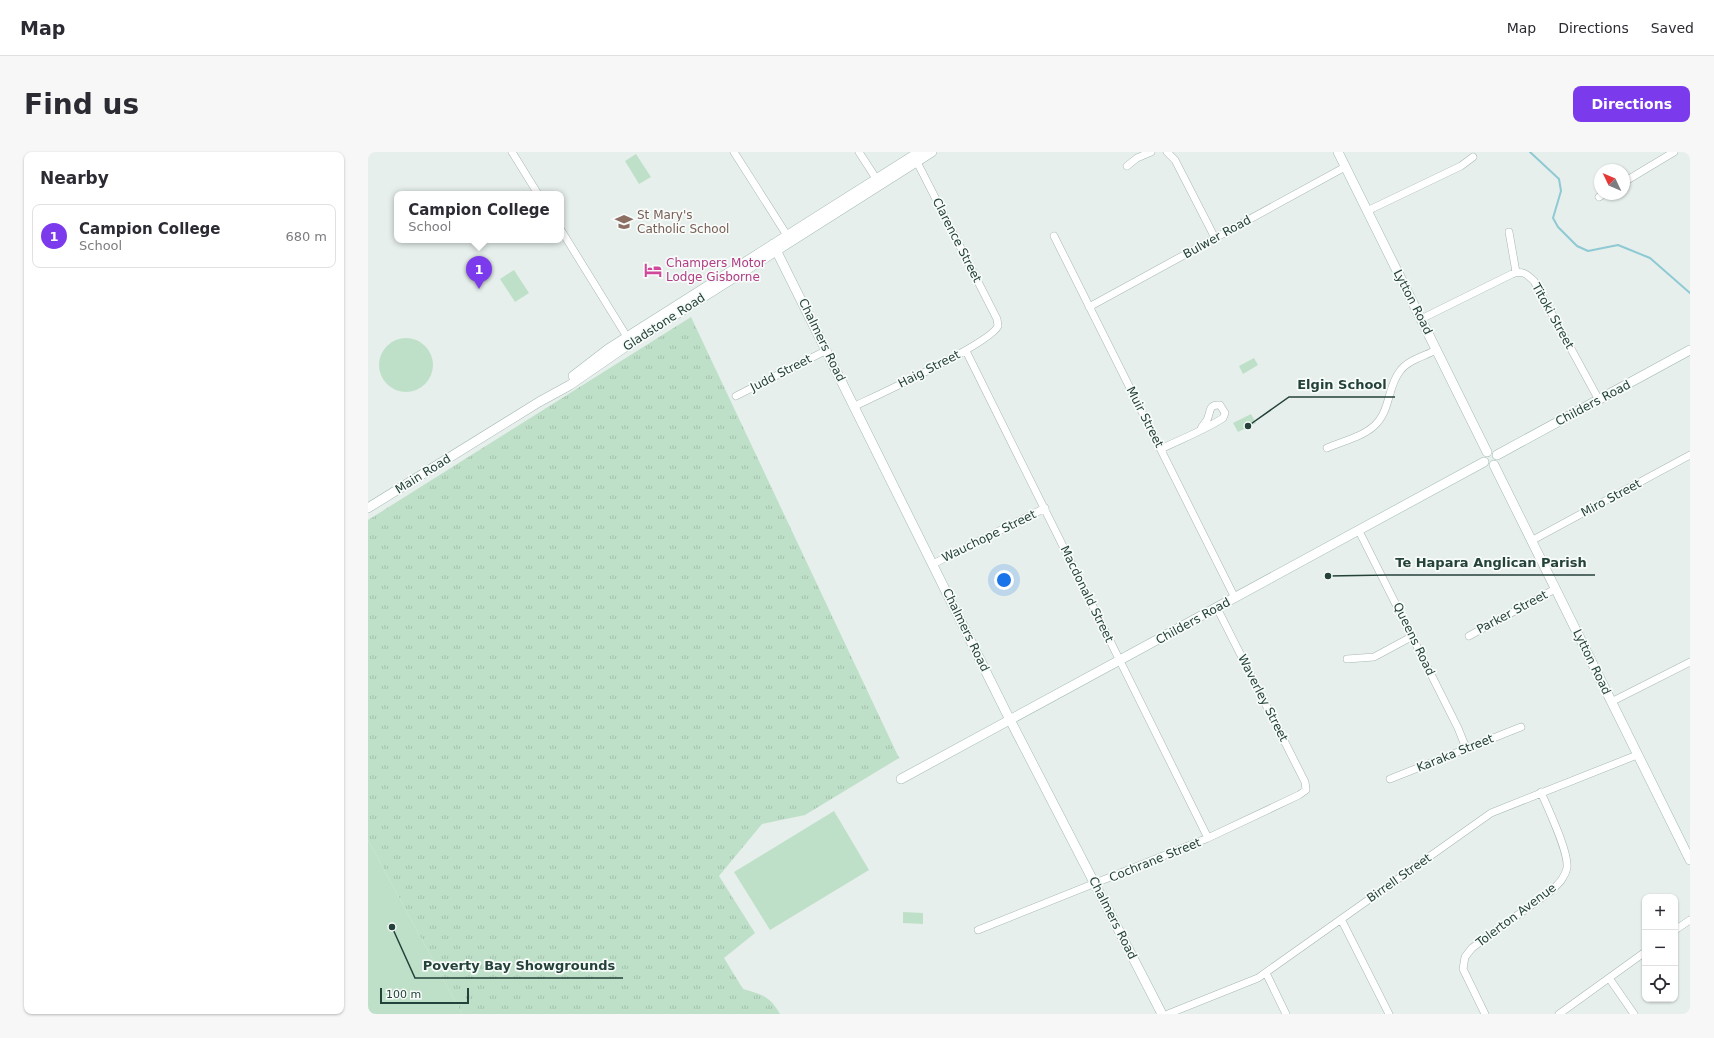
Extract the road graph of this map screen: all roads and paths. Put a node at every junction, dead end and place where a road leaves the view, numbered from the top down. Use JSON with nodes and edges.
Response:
{"nodes":[{"id":1,"x":512,"y":152,"type":"edge"},
{"id":2,"x":734,"y":152,"type":"edge"},
{"id":3,"x":859,"y":152,"type":"edge"},
{"id":4,"x":932,"y":152,"type":"edge"},
{"id":5,"x":1151,"y":152,"type":"edge"},
{"id":6,"x":1168,"y":152,"type":"edge"},
{"id":7,"x":1338,"y":152,"type":"edge"},
{"id":8,"x":1674,"y":152,"type":"edge"},
{"id":9,"x":917,"y":156,"type":"edge"},
{"id":10,"x":1473,"y":157,"type":"dead end"},
{"id":11,"x":1128,"y":166,"type":"dead end"},
{"id":12,"x":1345,"y":167,"type":"junction"},
{"id":13,"x":1630,"y":178,"type":"edge"},
{"id":14,"x":878,"y":182,"type":"junction"},
{"id":15,"x":536,"y":191,"type":"edge"},
{"id":16,"x":1367,"y":211,"type":"junction"},
{"id":17,"x":1510,"y":232,"type":"dead end"},
{"id":18,"x":564,"y":235,"type":"edge"},
{"id":19,"x":1054,"y":236,"type":"dead end"},
{"id":20,"x":789,"y":238,"type":"junction"},
{"id":21,"x":1215,"y":238,"type":"junction"},
{"id":22,"x":775,"y":247,"type":"junction"},
{"id":23,"x":1516,"y":272,"type":"junction"},
{"id":24,"x":1089,"y":307,"type":"junction"},
{"id":25,"x":1420,"y":319,"type":"junction"},
{"id":26,"x":998,"y":326,"type":"joint"},
{"id":27,"x":629,"y":340,"type":"junction"},
{"id":28,"x":827,"y":350,"type":"junction"},
{"id":29,"x":1436,"y":350,"type":"junction"},
{"id":30,"x":1690,"y":350,"type":"edge"},
{"id":31,"x":966,"y":351,"type":"junction"},
{"id":32,"x":736,"y":396,"type":"dead end"},
{"id":33,"x":1599,"y":400,"type":"junction"},
{"id":34,"x":855,"y":406,"type":"junction"},
{"id":35,"x":1201,"y":429,"type":"dead end"},
{"id":36,"x":479,"y":439,"type":"joint"},
{"id":37,"x":1328,"y":448,"type":"dead end"},
{"id":38,"x":1161,"y":449,"type":"junction"},
{"id":39,"x":1492,"y":454,"type":"junction"},
{"id":40,"x":1690,"y":455,"type":"edge"},
{"id":41,"x":1489,"y":463,"type":"junction"},
{"id":42,"x":368,"y":508,"type":"edge"},
{"id":43,"x":1045,"y":508,"type":"junction"},
{"id":44,"x":1359,"y":530,"type":"junction"},
{"id":45,"x":1531,"y":541,"type":"junction"},
{"id":46,"x":933,"y":564,"type":"junction"},
{"id":47,"x":1555,"y":589,"type":"junction"},
{"id":48,"x":1235,"y":598,"type":"junction"},
{"id":49,"x":1217,"y":608,"type":"junction"},
{"id":50,"x":1413,"y":636,"type":"junction"},
{"id":51,"x":1469,"y":636,"type":"dead end"},
{"id":52,"x":1347,"y":659,"type":"dead end"},
{"id":53,"x":1120,"y":661,"type":"junction"},
{"id":54,"x":1690,"y":662,"type":"edge"},
{"id":55,"x":1611,"y":702,"type":"junction"},
{"id":56,"x":1011,"y":720,"type":"junction"},
{"id":57,"x":1520,"y":727,"type":"dead end"},
{"id":58,"x":1466,"y":748,"type":"junction"},
{"id":59,"x":1637,"y":755,"type":"junction"},
{"id":60,"x":901,"y":779,"type":"dead end"},
{"id":61,"x":1390,"y":779,"type":"dead end"},
{"id":62,"x":1306,"y":790,"type":"joint"},
{"id":63,"x":1541,"y":792,"type":"junction"},
{"id":64,"x":1208,"y":838,"type":"junction"},
{"id":65,"x":1690,"y":860,"type":"edge"},
{"id":66,"x":1096,"y":883,"type":"junction"},
{"id":67,"x":1341,"y":919,"type":"junction"},
{"id":68,"x":1690,"y":920,"type":"edge"},
{"id":69,"x":1678,"y":928,"type":"edge"},
{"id":70,"x":978,"y":930,"type":"dead end"},
{"id":71,"x":1642,"y":954,"type":"edge"},
{"id":72,"x":1266,"y":973,"type":"junction"},
{"id":73,"x":1609,"y":978,"type":"junction"},
{"id":74,"x":1162,"y":1014,"type":"edge"},
{"id":75,"x":1168,"y":1014,"type":"edge"},
{"id":76,"x":1286,"y":1014,"type":"edge"},
{"id":77,"x":1388,"y":1014,"type":"edge"},
{"id":78,"x":1484,"y":1014,"type":"edge"},
{"id":79,"x":1559,"y":1014,"type":"edge"},
{"id":80,"x":1634,"y":1014,"type":"edge"}],
"edges":[{"from":1,"to":15,"type":"street"},
{"from":2,"to":20,"type":"street"},
{"from":3,"to":14,"type":"street"},
{"from":4,"to":9,"type":"street","name":"Gladstone Road"},
{"from":5,"to":11,"type":"street"},
{"from":6,"to":21,"type":"street"},
{"from":7,"to":12,"type":"street","name":"Lytton Road"},
{"from":8,"to":13,"type":"street"},
{"from":9,"to":14,"type":"street","name":"Gladstone Road"},
{"from":9,"to":26,"type":"street","name":"Clarence Street"},
{"from":10,"to":16,"type":"street"},
{"from":12,"to":16,"type":"street","name":"Lytton Road"},
{"from":12,"to":21,"type":"street","name":"Bulwer Road"},
{"from":14,"to":20,"type":"street","name":"Gladstone Road"},
{"from":16,"to":25,"type":"street","name":"Lytton Road"},
{"from":17,"to":23,"type":"street"},
{"from":18,"to":27,"type":"street"},
{"from":19,"to":24,"type":"street","name":"Muir Street"},
{"from":20,"to":22,"type":"street","name":"Gladstone Road"},
{"from":21,"to":24,"type":"street","name":"Bulwer Road"},
{"from":22,"to":27,"type":"street","name":"Gladstone Road"},
{"from":22,"to":28,"type":"street","name":"Chalmers Road"},
{"from":23,"to":25,"type":"street"},
{"from":23,"to":33,"type":"street","name":"Titoki Street"},
{"from":24,"to":38,"type":"street","name":"Muir Street"},
{"from":25,"to":29,"type":"street","name":"Lytton Road"},
{"from":26,"to":31,"type":"street","name":"Haig Street"},
{"from":27,"to":36,"type":"street","name":"Gladstone Road"},
{"from":28,"to":32,"type":"street","name":"Judd Street"},
{"from":28,"to":34,"type":"street","name":"Chalmers Road"},
{"from":29,"to":37,"type":"street"},
{"from":29,"to":39,"type":"street","name":"Lytton Road"},
{"from":30,"to":33,"type":"street","name":"Childers Road"},
{"from":31,"to":34,"type":"street","name":"Haig Street"},
{"from":31,"to":43,"type":"street","name":"Macdonald Street"},
{"from":33,"to":39,"type":"street","name":"Childers Road"},
{"from":34,"to":46,"type":"street","name":"Chalmers Road"},
{"from":35,"to":38,"type":"street"},
{"from":36,"to":42,"type":"street","name":"Main Road"},
{"from":38,"to":48,"type":"street","name":"Muir Street"},
{"from":39,"to":41,"type":"street"},
{"from":40,"to":45,"type":"street","name":"Miro Street"},
{"from":41,"to":44,"type":"street","name":"Childers Road"},
{"from":41,"to":45,"type":"street","name":"Lytton Road"},
{"from":43,"to":46,"type":"street","name":"Wauchope Street"},
{"from":43,"to":53,"type":"street","name":"Macdonald Street"},
{"from":44,"to":48,"type":"street","name":"Childers Road"},
{"from":44,"to":50,"type":"street","name":"Queens Road"},
{"from":45,"to":47,"type":"street","name":"Lytton Road"},
{"from":46,"to":56,"type":"street","name":"Chalmers Road"},
{"from":47,"to":51,"type":"street","name":"Parker Street"},
{"from":47,"to":55,"type":"street","name":"Lytton Road"},
{"from":48,"to":49,"type":"street","name":"Childers Road"},
{"from":49,"to":53,"type":"street","name":"Childers Road"},
{"from":49,"to":62,"type":"street","name":"Waverley Street"},
{"from":50,"to":52,"type":"street"},
{"from":50,"to":58,"type":"street","name":"Queens Road"},
{"from":53,"to":56,"type":"street","name":"Childers Road"},
{"from":53,"to":64,"type":"street","name":"Macdonald Street"},
{"from":54,"to":55,"type":"street"},
{"from":55,"to":59,"type":"street","name":"Lytton Road"},
{"from":56,"to":60,"type":"street","name":"Childers Road"},
{"from":56,"to":66,"type":"street","name":"Chalmers Road"},
{"from":57,"to":58,"type":"street","name":"Karaka Street"},
{"from":58,"to":61,"type":"street","name":"Karaka Street"},
{"from":59,"to":63,"type":"street","name":"Birrell Street"},
{"from":59,"to":65,"type":"street","name":"Lytton Road"},
{"from":62,"to":64,"type":"street","name":"Cochrane Street"},
{"from":63,"to":67,"type":"street","name":"Birrell Street"},
{"from":63,"to":78,"type":"street","name":"Tolerton Avenue"},
{"from":64,"to":66,"type":"street","name":"Cochrane Street"},
{"from":66,"to":70,"type":"street","name":"Cochrane Street"},
{"from":66,"to":74,"type":"street","name":"Chalmers Road"},
{"from":67,"to":72,"type":"street","name":"Birrell Street"},
{"from":67,"to":77,"type":"street"},
{"from":68,"to":69,"type":"street"},
{"from":71,"to":73,"type":"street"},
{"from":72,"to":75,"type":"street","name":"Birrell Street"},
{"from":72,"to":76,"type":"street"},
{"from":73,"to":79,"type":"street"},
{"from":73,"to":80,"type":"street"}]}
